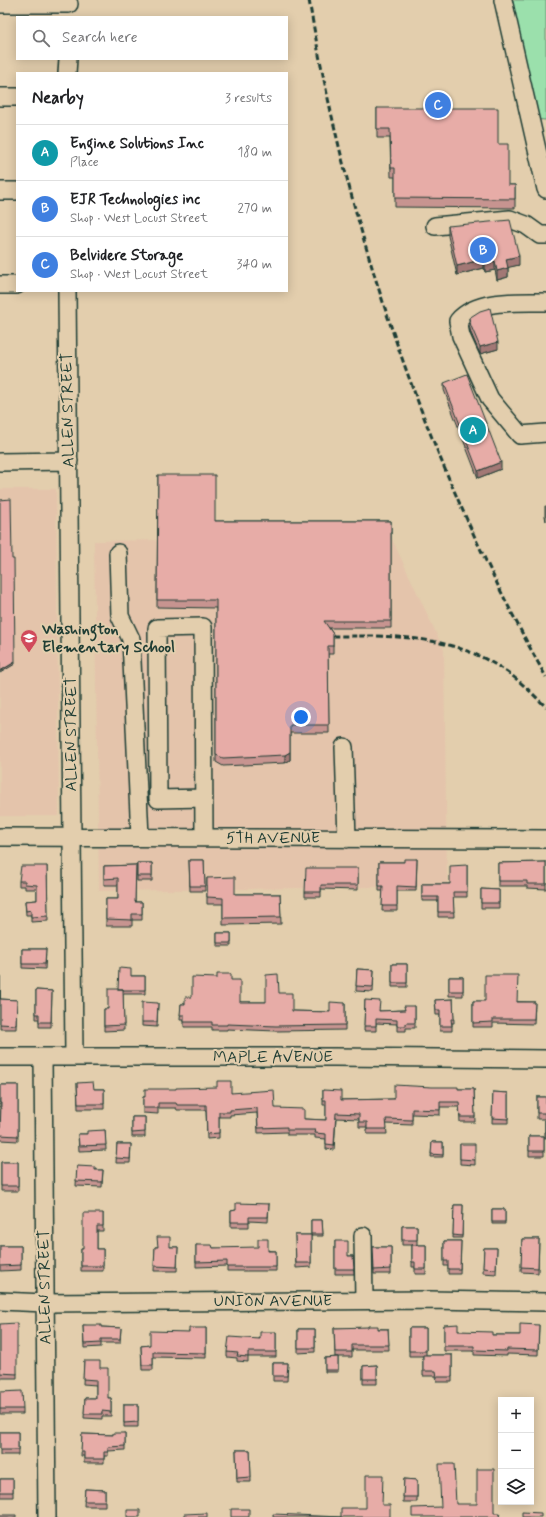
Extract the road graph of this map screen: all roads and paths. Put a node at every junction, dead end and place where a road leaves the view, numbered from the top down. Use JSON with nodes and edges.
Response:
{"nodes":[{"id":1,"x":503,"y":0,"type":"edge"},
{"id":2,"x":0,"y":4,"type":"edge"},
{"id":3,"x":69,"y":7,"type":"edge"},
{"id":4,"x":68,"y":60,"type":"edge"},
{"id":5,"x":68,"y":72,"type":"edge"},
{"id":6,"x":0,"y":97,"type":"edge"},
{"id":7,"x":16,"y":97,"type":"edge"},
{"id":8,"x":546,"y":189,"type":"edge"},
{"id":9,"x":0,"y":191,"type":"edge"},
{"id":10,"x":16,"y":191,"type":"edge"},
{"id":11,"x":435,"y":226,"type":"dead end"},
{"id":12,"x":546,"y":236,"type":"edge"},
{"id":13,"x":0,"y":285,"type":"edge"},
{"id":14,"x":16,"y":285,"type":"edge"},
{"id":15,"x":67,"y":292,"type":"edge"},
{"id":16,"x":546,"y":302,"type":"edge"},
{"id":17,"x":546,"y":433,"type":"edge"},
{"id":18,"x":69,"y":461,"type":"junction"},
{"id":19,"x":0,"y":462,"type":"edge"},
{"id":20,"x":118,"y":553,"type":"dead end"},
{"id":21,"x":344,"y":747,"type":"dead end"},
{"id":22,"x":204,"y":798,"type":"junction"},
{"id":23,"x":0,"y":837,"type":"edge"},
{"id":24,"x":72,"y":837,"type":"junction"},
{"id":25,"x":140,"y":838,"type":"junction"},
{"id":26,"x":204,"y":838,"type":"junction"},
{"id":27,"x":347,"y":839,"type":"junction"},
{"id":28,"x":546,"y":839,"type":"edge"},
{"id":29,"x":0,"y":1057,"type":"edge"},
{"id":30,"x":43,"y":1057,"type":"junction"},
{"id":31,"x":74,"y":1057,"type":"junction"},
{"id":32,"x":546,"y":1059,"type":"edge"},
{"id":33,"x":363,"y":1236,"type":"dead end"},
{"id":34,"x":364,"y":1300,"type":"junction"},
{"id":35,"x":0,"y":1301,"type":"edge"},
{"id":36,"x":546,"y":1302,"type":"edge"},
{"id":37,"x":45,"y":1303,"type":"junction"},
{"id":38,"x":47,"y":1517,"type":"edge"}],
"edges":[{"from":1,"to":8,"type":"street"},
{"from":2,"to":3,"type":"street"},
{"from":4,"to":5,"type":"street"},
{"from":6,"to":7,"type":"street"},
{"from":9,"to":10,"type":"street"},
{"from":11,"to":12,"type":"street"},
{"from":13,"to":14,"type":"street"},
{"from":15,"to":18,"type":"street","name":"ALLEN STREET"},
{"from":16,"to":17,"type":"street"},
{"from":18,"to":19,"type":"street"},
{"from":18,"to":24,"type":"street","name":"ALLEN STREET"},
{"from":20,"to":25,"type":"street"},
{"from":21,"to":27,"type":"street"},
{"from":22,"to":22,"type":"street"},
{"from":22,"to":26,"type":"street"},
{"from":23,"to":24,"type":"street","name":"5TH AVENUE"},
{"from":24,"to":25,"type":"street","name":"5TH AVENUE"},
{"from":24,"to":31,"type":"street","name":"ALLEN STREET"},
{"from":25,"to":26,"type":"street","name":"5TH AVENUE"},
{"from":26,"to":27,"type":"street","name":"5TH AVENUE"},
{"from":27,"to":28,"type":"street","name":"5TH AVENUE"},
{"from":29,"to":30,"type":"street","name":"MAPLE AVENUE"},
{"from":30,"to":31,"type":"street","name":"MAPLE AVENUE"},
{"from":30,"to":37,"type":"street","name":"ALLEN STREET"},
{"from":31,"to":32,"type":"street","name":"MAPLE AVENUE"},
{"from":33,"to":34,"type":"street"},
{"from":34,"to":36,"type":"street","name":"UNION AVENUE"},
{"from":34,"to":37,"type":"street","name":"UNION AVENUE"},
{"from":35,"to":37,"type":"street","name":"UNION AVENUE"},
{"from":37,"to":38,"type":"street","name":"ALLEN STREET"}]}
